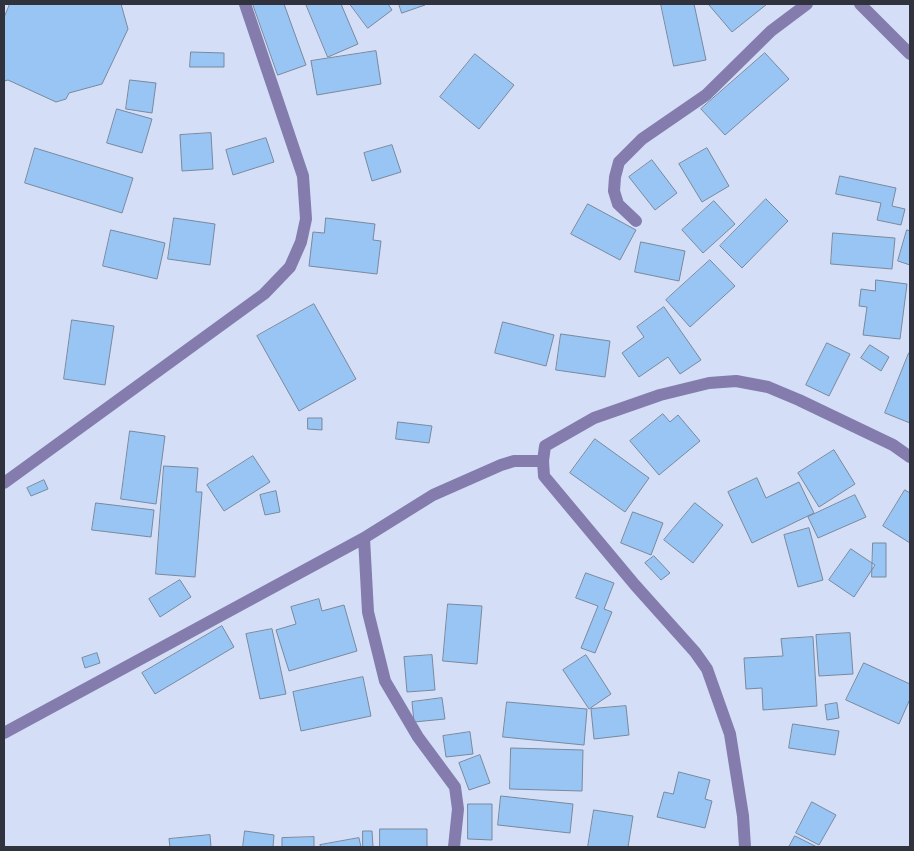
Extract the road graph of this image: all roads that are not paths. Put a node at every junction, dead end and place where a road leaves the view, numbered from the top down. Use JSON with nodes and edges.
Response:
{"nodes":[{"id":1,"x":245,"y":4,"type":"edge"},
{"id":2,"x":807,"y":4,"type":"edge"},
{"id":3,"x":860,"y":4,"type":"edge"},
{"id":4,"x":910,"y":54,"type":"edge"},
{"id":5,"x":636,"y":221,"type":"dead end"},
{"id":6,"x":910,"y":457,"type":"edge"},
{"id":7,"x":542,"y":461,"type":"junction"},
{"id":8,"x":4,"y":483,"type":"edge"},
{"id":9,"x":364,"y":538,"type":"junction"},
{"id":10,"x":4,"y":733,"type":"edge"},
{"id":11,"x":454,"y":847,"type":"edge"},
{"id":12,"x":745,"y":847,"type":"edge"}],
"edges":[{"from":1,"to":8,"type":"street"},
{"from":2,"to":5,"type":"street"},
{"from":3,"to":4,"type":"street"},
{"from":6,"to":7,"type":"street"},
{"from":7,"to":9,"type":"street"},
{"from":7,"to":12,"type":"street"},
{"from":9,"to":10,"type":"street"},
{"from":9,"to":11,"type":"street"}]}
